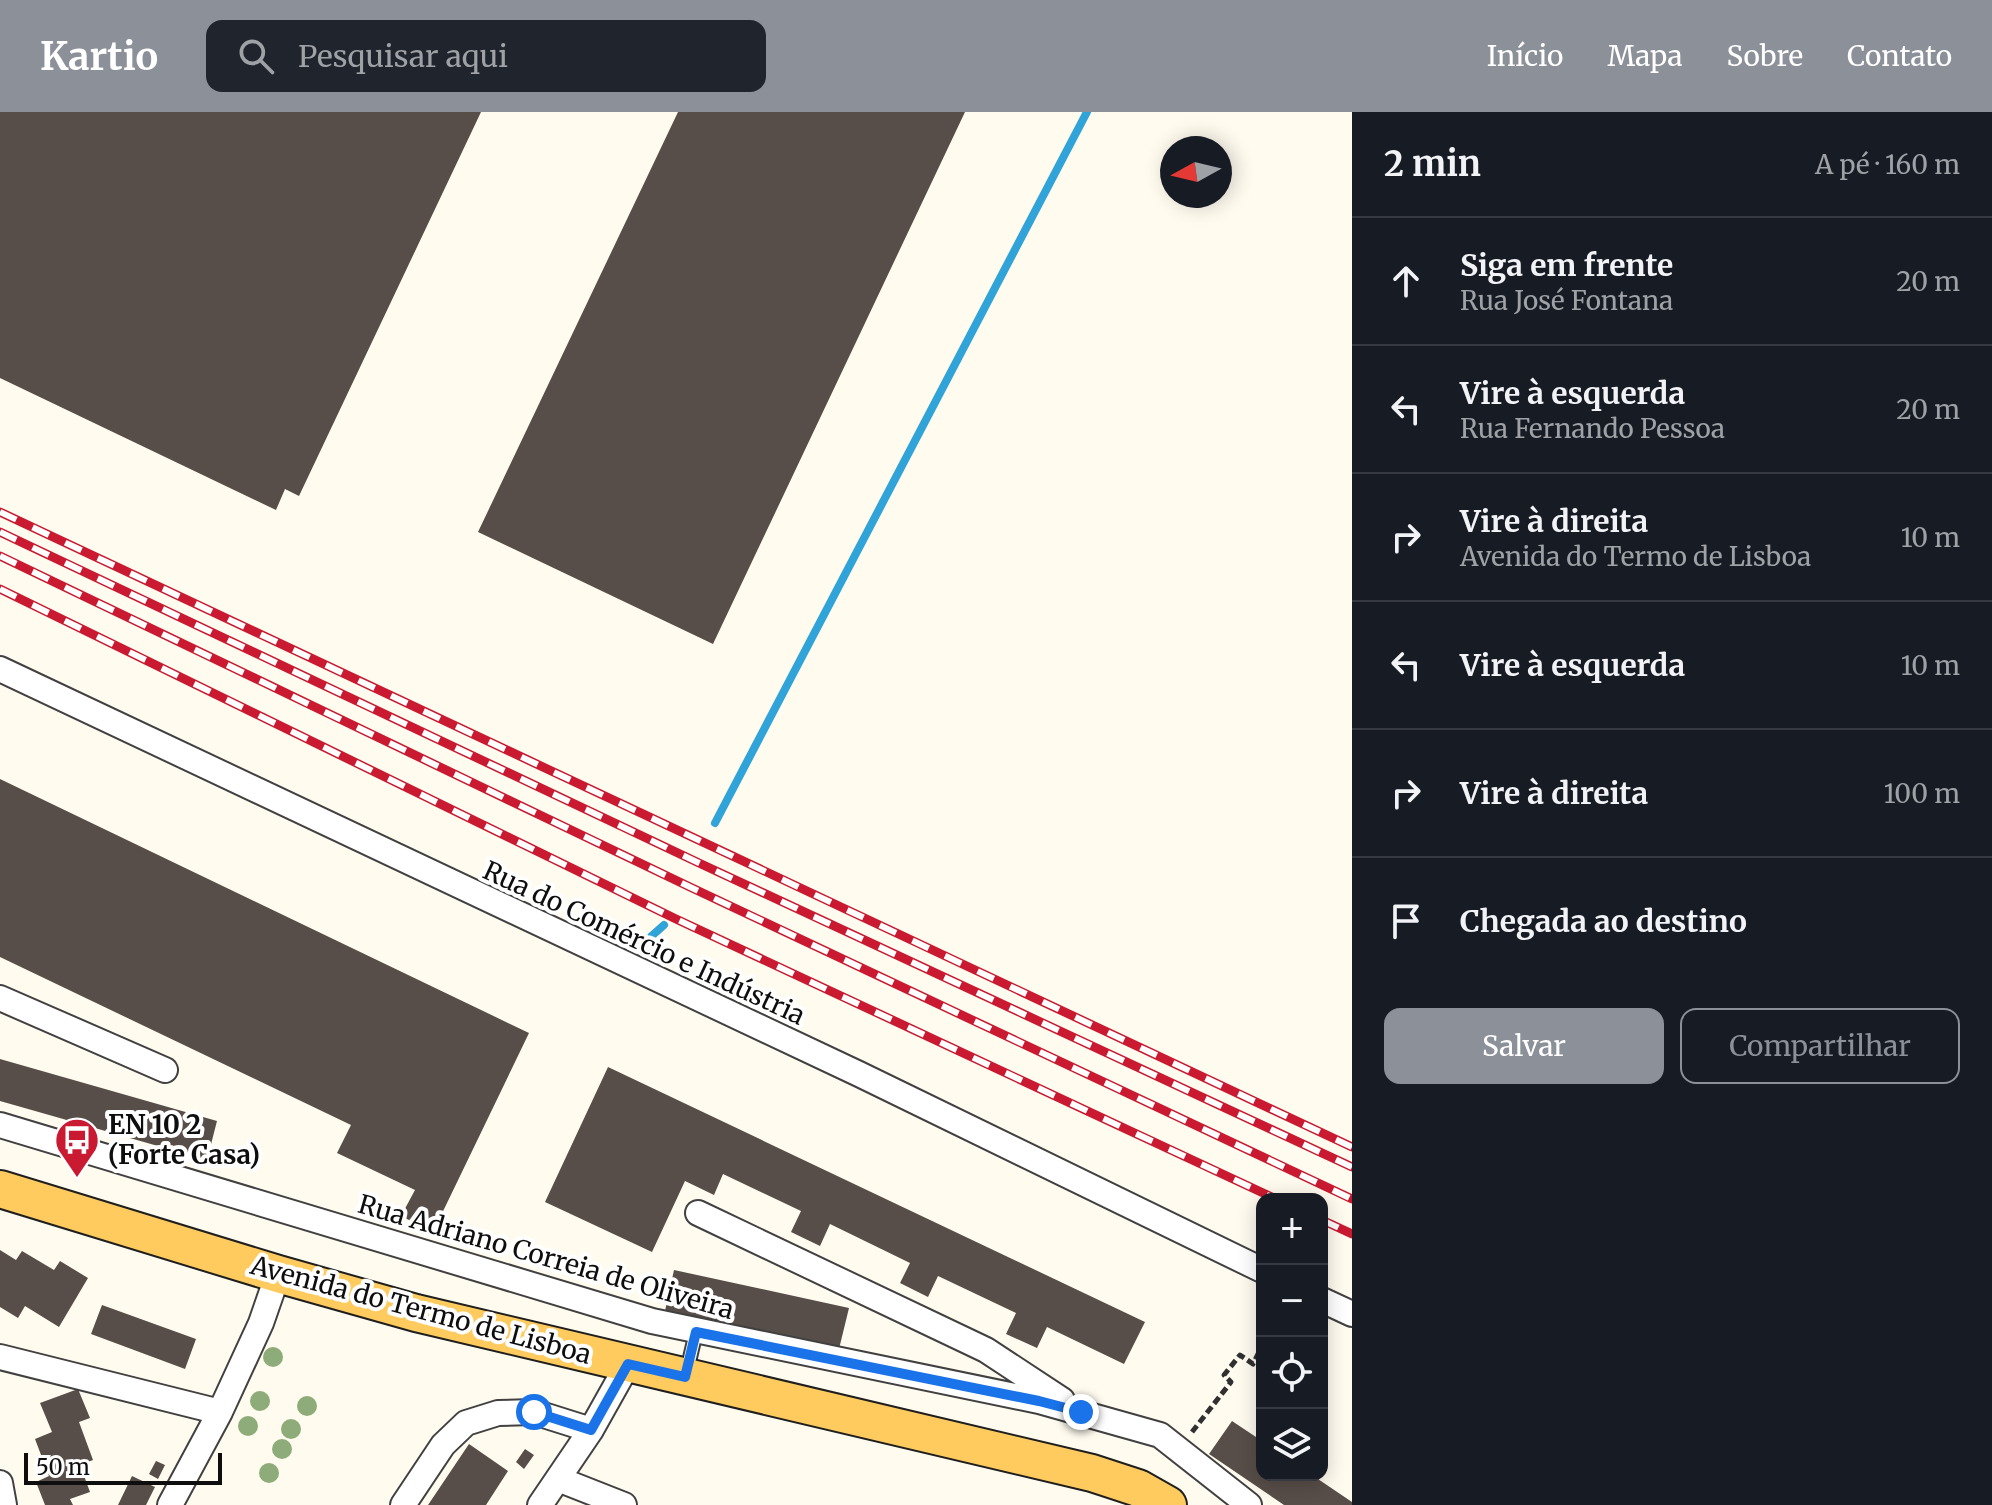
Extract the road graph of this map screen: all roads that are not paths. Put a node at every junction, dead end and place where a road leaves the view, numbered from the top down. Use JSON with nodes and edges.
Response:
{"nodes":[{"id":1,"x":0,"y":669,"type":"edge"},
{"id":2,"x":0,"y":998,"type":"edge"},
{"id":3,"x":165,"y":1070,"type":"dead end"},
{"id":4,"x":0,"y":1125,"type":"edge"},
{"id":5,"x":0,"y":1189,"type":"edge"},
{"id":6,"x":698,"y":1213,"type":"dead end"},
{"id":7,"x":1256,"y":1267,"type":"edge"},
{"id":8,"x":278,"y":1274,"type":"junction"},
{"id":9,"x":1328,"y":1303,"type":"edge"},
{"id":10,"x":1352,"y":1314,"type":"edge"},
{"id":11,"x":696,"y":1332,"type":"junction"},
{"id":12,"x":0,"y":1357,"type":"edge"},
{"id":13,"x":628,"y":1364,"type":"junction"},
{"id":14,"x":685,"y":1377,"type":"junction"},
{"id":15,"x":220,"y":1412,"type":"junction"},
{"id":16,"x":1081,"y":1412,"type":"junction"},
{"id":17,"x":591,"y":1430,"type":"junction"},
{"id":18,"x":558,"y":1479,"type":"junction"},
{"id":19,"x":0,"y":1483,"type":"edge"},
{"id":20,"x":4,"y":1505,"type":"edge"},
{"id":21,"x":170,"y":1505,"type":"edge"},
{"id":22,"x":403,"y":1505,"type":"edge"},
{"id":23,"x":540,"y":1505,"type":"edge"},
{"id":24,"x":624,"y":1505,"type":"edge"},
{"id":25,"x":1168,"y":1505,"type":"edge"},
{"id":26,"x":1249,"y":1505,"type":"edge"}],
"edges":[{"from":1,"to":7,"type":"street","name":"Rua do Comércio e Indústria"},
{"from":2,"to":3,"type":"street"},
{"from":4,"to":11,"type":"street","name":"Rua Adriano Correia de Oliveira"},
{"from":5,"to":8,"type":"main road","name":"Avenida do Termo de Lisboa"},
{"from":6,"to":16,"type":"street"},
{"from":8,"to":13,"type":"main road","name":"Avenida do Termo de Lisboa"},
{"from":8,"to":15,"type":"street"},
{"from":9,"to":10,"type":"street"},
{"from":11,"to":14,"type":"lane"},
{"from":11,"to":16,"type":"street","name":"Rua Adriano Correia de Oliveira"},
{"from":12,"to":15,"type":"street"},
{"from":13,"to":14,"type":"main road","name":"Avenida do Termo de Lisboa"},
{"from":13,"to":17,"type":"street"},
{"from":14,"to":25,"type":"main road","name":"Avenida do Termo de Lisboa"},
{"from":15,"to":21,"type":"street"},
{"from":16,"to":26,"type":"street","name":"Rua Adriano Correia de Oliveira"},
{"from":17,"to":18,"type":"street"},
{"from":17,"to":22,"type":"street"},
{"from":18,"to":23,"type":"street"},
{"from":18,"to":24,"type":"street"},
{"from":19,"to":20,"type":"street"}]}
